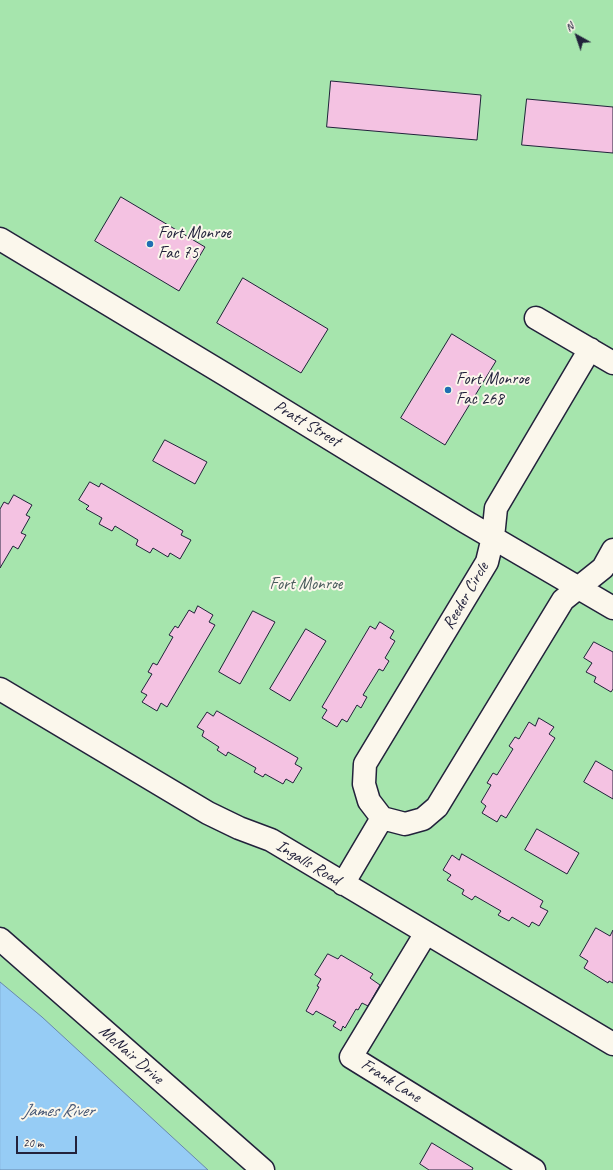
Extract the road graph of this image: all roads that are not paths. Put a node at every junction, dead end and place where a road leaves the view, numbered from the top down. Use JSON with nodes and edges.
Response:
{"nodes":[{"id":1,"x":0,"y":239,"type":"edge"},
{"id":2,"x":536,"y":318,"type":"dead end"},
{"id":3,"x":590,"y":349,"type":"junction"},
{"id":4,"x":613,"y":363,"type":"edge"},
{"id":5,"x":493,"y":537,"type":"junction"},
{"id":6,"x":613,"y":550,"type":"edge"},
{"id":7,"x":578,"y":588,"type":"junction"},
{"id":8,"x":613,"y":608,"type":"edge"},
{"id":9,"x":0,"y":689,"type":"edge"},
{"id":10,"x":382,"y":818,"type":"junction"},
{"id":11,"x":343,"y":884,"type":"junction"},
{"id":12,"x":426,"y":933,"type":"junction"},
{"id":13,"x":0,"y":939,"type":"edge"},
{"id":14,"x":613,"y":1044,"type":"edge"},
{"id":15,"x":263,"y":1170,"type":"edge"},
{"id":16,"x":534,"y":1170,"type":"edge"}],
"edges":[{"from":1,"to":5,"type":"street","name":"Pratt Street"},
{"from":2,"to":3,"type":"street"},
{"from":3,"to":4,"type":"street"},
{"from":3,"to":5,"type":"street","name":"Reeder Circle"},
{"from":5,"to":7,"type":"street","name":"Pratt Street"},
{"from":5,"to":10,"type":"street","name":"Reeder Circle"},
{"from":6,"to":7,"type":"street"},
{"from":7,"to":8,"type":"street","name":"Pratt Street"},
{"from":7,"to":10,"type":"street"},
{"from":9,"to":11,"type":"street","name":"Ingalls Road"},
{"from":10,"to":11,"type":"street"},
{"from":11,"to":12,"type":"street","name":"Ingalls Road"},
{"from":12,"to":14,"type":"street","name":"Ingalls Road"},
{"from":12,"to":16,"type":"street","name":"Frank Lane"},
{"from":13,"to":15,"type":"street","name":"McNair Drive"}]}
